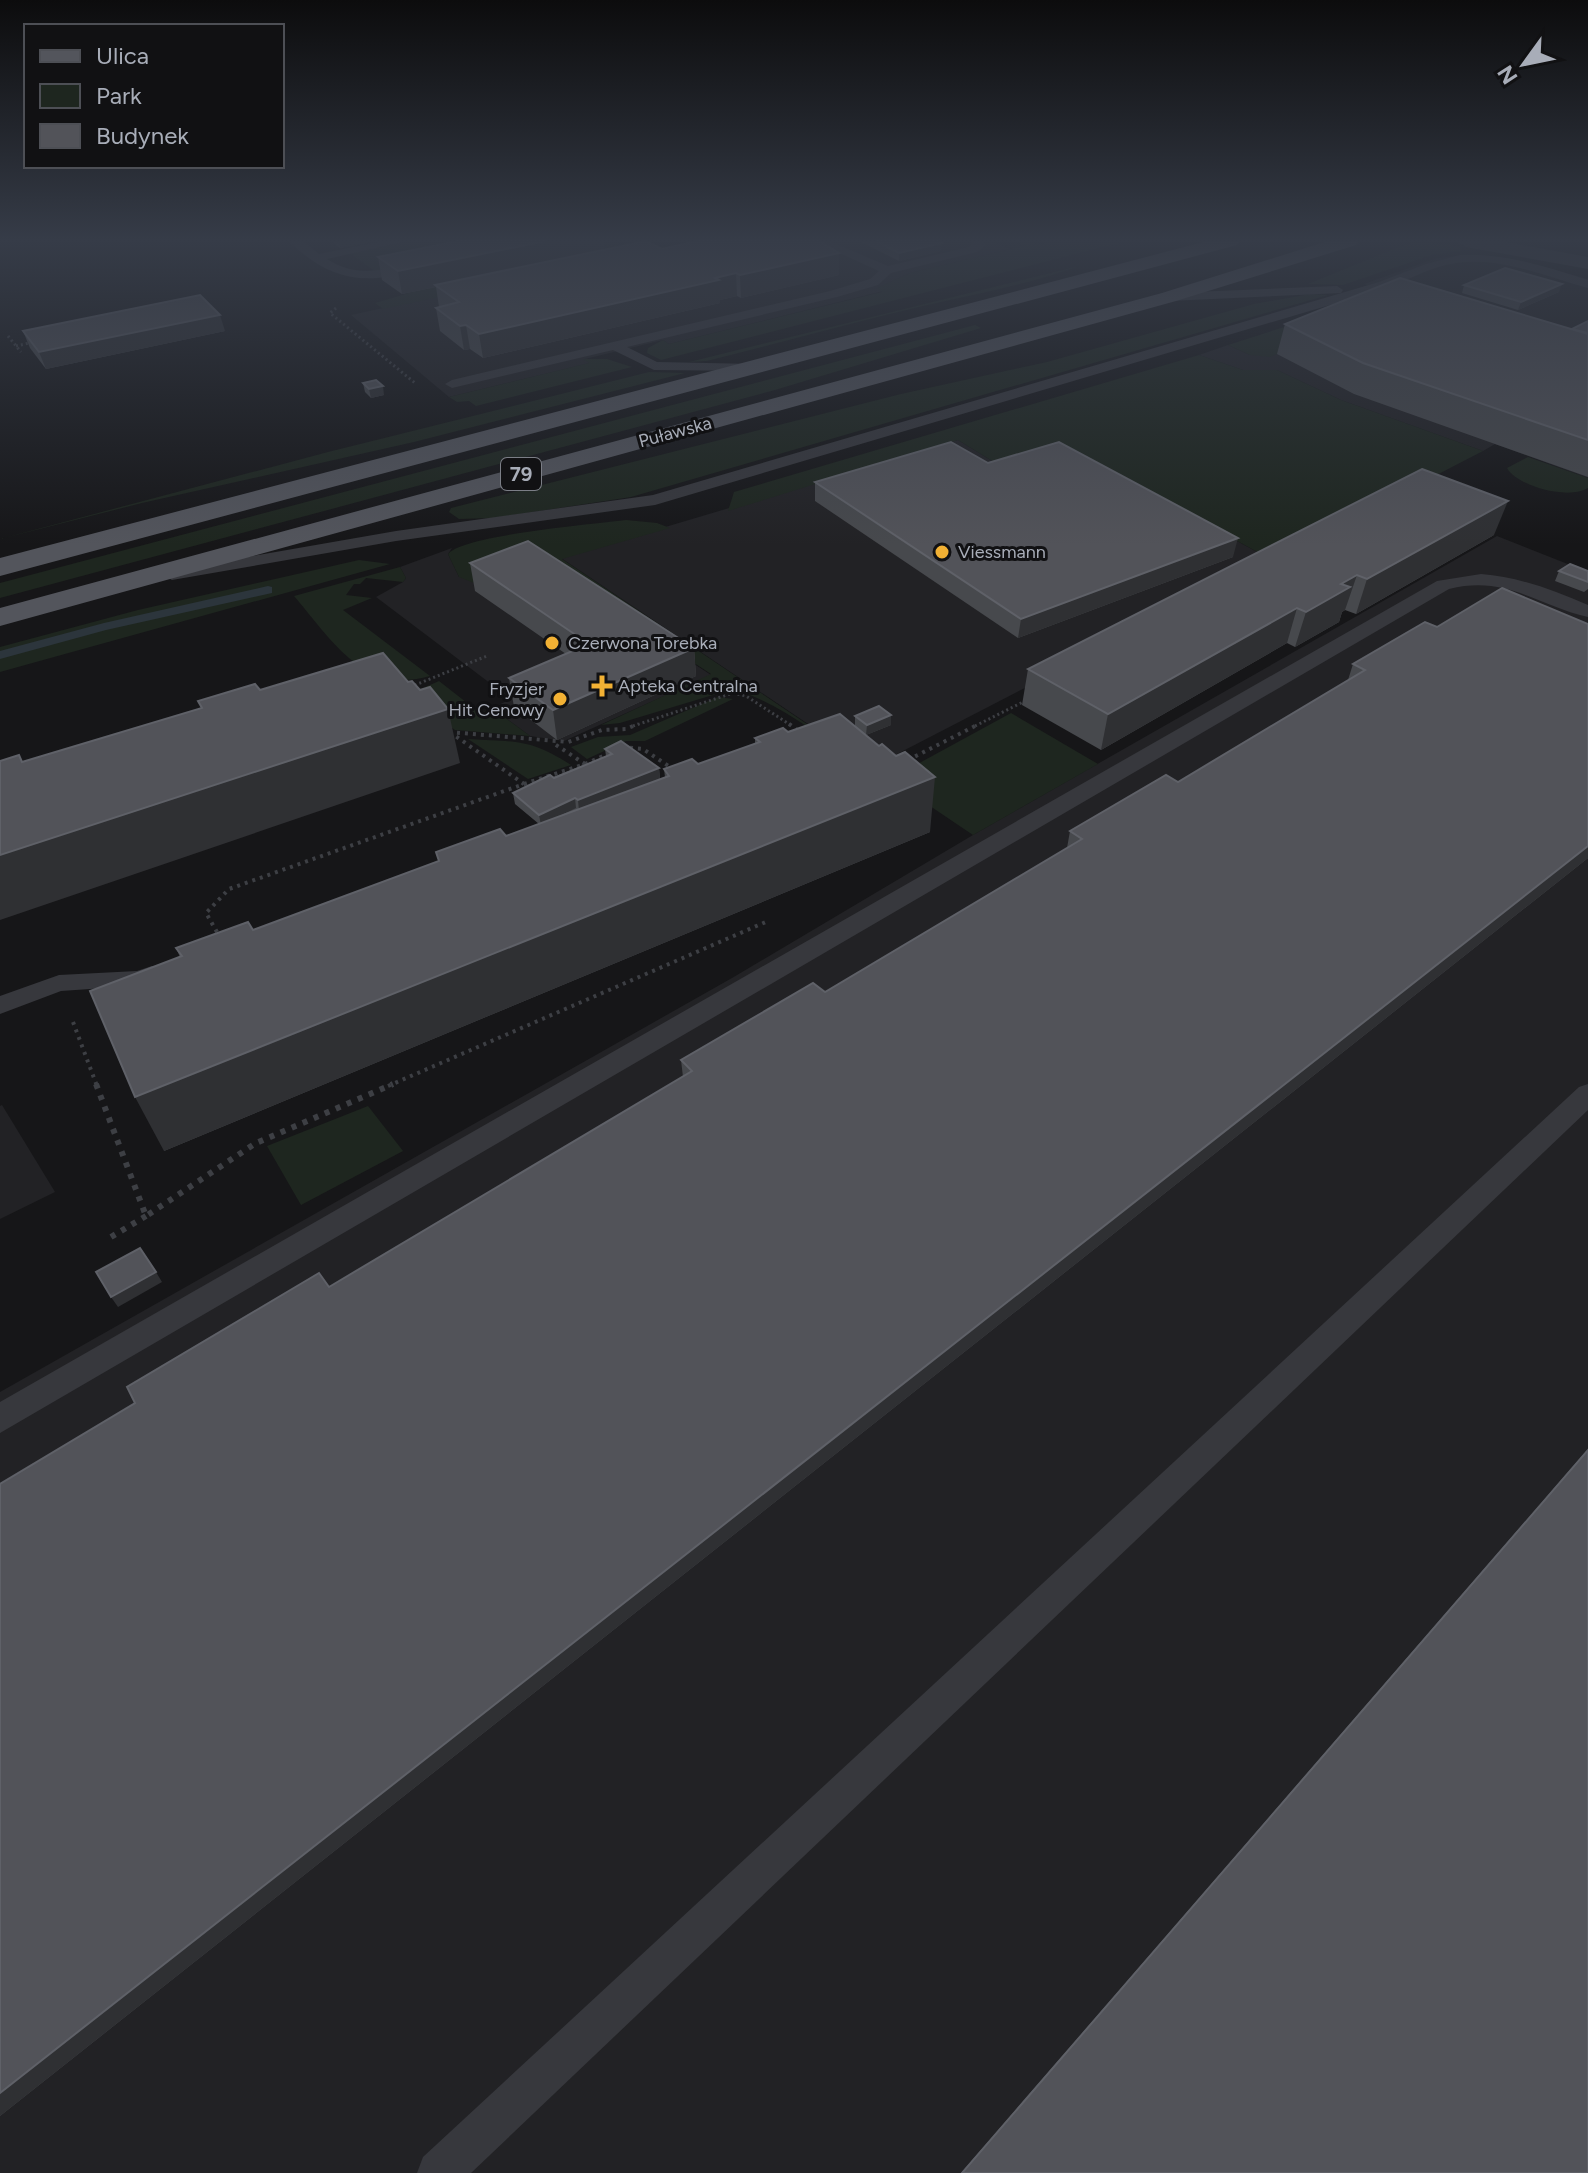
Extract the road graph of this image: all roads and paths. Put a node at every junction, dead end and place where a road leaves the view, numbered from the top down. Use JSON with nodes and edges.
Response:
{"nodes":[{"id":1,"x":13,"y":342,"type":"edge"},
{"id":2,"x":35,"y":342,"type":"edge"},
{"id":3,"x":365,"y":342,"type":"edge"},
{"id":4,"x":630,"y":342,"type":"edge"},
{"id":5,"x":852,"y":342,"type":"edge"},
{"id":6,"x":1003,"y":342,"type":"edge"},
{"id":7,"x":1187,"y":342,"type":"edge"},
{"id":8,"x":16,"y":346,"type":"junction"},
{"id":9,"x":615,"y":346,"type":"junction"},
{"id":10,"x":21,"y":352,"type":"dead end"},
{"id":11,"x":756,"y":368,"type":"junction"},
{"id":12,"x":452,"y":384,"type":"dead end"},
{"id":13,"x":420,"y":388,"type":"dead end"},
{"id":14,"x":0,"y":567,"type":"edge"},
{"id":15,"x":119,"y":584,"type":"junction"},
{"id":16,"x":1588,"y":612,"type":"edge"},
{"id":17,"x":0,"y":617,"type":"edge"},
{"id":18,"x":487,"y":656,"type":"dead end"},
{"id":19,"x":407,"y":688,"type":"edge"},
{"id":20,"x":1030,"y":698,"type":"edge"},
{"id":21,"x":441,"y":726,"type":"dead end"},
{"id":22,"x":453,"y":734,"type":"junction"},
{"id":23,"x":809,"y":737,"type":"edge"},
{"id":24,"x":551,"y":741,"type":"junction"},
{"id":25,"x":904,"y":762,"type":"edge"},
{"id":26,"x":585,"y":764,"type":"junction"},
{"id":27,"x":679,"y":774,"type":"edge"},
{"id":28,"x":524,"y":784,"type":"junction"},
{"id":29,"x":774,"y":918,"type":"edge"},
{"id":30,"x":226,"y":948,"type":"joint"},
{"id":31,"x":59,"y":983,"type":"junction"},
{"id":32,"x":0,"y":1005,"type":"edge"},
{"id":33,"x":1588,"y":1094,"type":"edge"},
{"id":34,"x":146,"y":1216,"type":"junction"},
{"id":35,"x":111,"y":1237,"type":"dead end"},
{"id":36,"x":0,"y":1419,"type":"edge"},
{"id":37,"x":439,"y":2173,"type":"edge"}],
"edges":[{"from":1,"to":8,"type":"path"},
{"from":2,"to":8,"type":"path"},
{"from":3,"to":13,"type":"path"},
{"from":4,"to":9,"type":"lane"},
{"from":5,"to":11,"type":"main road","name":"Puławska","number":"79"},
{"from":6,"to":15,"type":"main road","name":"Puławska","number":"79"},
{"from":7,"to":15,"type":"lane"},
{"from":8,"to":10,"type":"path"},
{"from":9,"to":11,"type":"lane"},
{"from":9,"to":12,"type":"lane"},
{"from":11,"to":14,"type":"main road","name":"Puławska","number":"79"},
{"from":15,"to":17,"type":"main road","name":"Puławska","number":"79"},
{"from":16,"to":36,"type":"lane"},
{"from":18,"to":19,"type":"path"},
{"from":20,"to":25,"type":"path"},
{"from":21,"to":22,"type":"path"},
{"from":22,"to":24,"type":"path"},
{"from":22,"to":28,"type":"path"},
{"from":23,"to":24,"type":"path"},
{"from":24,"to":26,"type":"path"},
{"from":26,"to":27,"type":"path"},
{"from":26,"to":28,"type":"path"},
{"from":28,"to":30,"type":"path"},
{"from":29,"to":34,"type":"path"},
{"from":30,"to":31,"type":"lane"},
{"from":31,"to":32,"type":"lane"},
{"from":31,"to":34,"type":"path"},
{"from":33,"to":37,"type":"lane"},
{"from":34,"to":35,"type":"path"}]}
